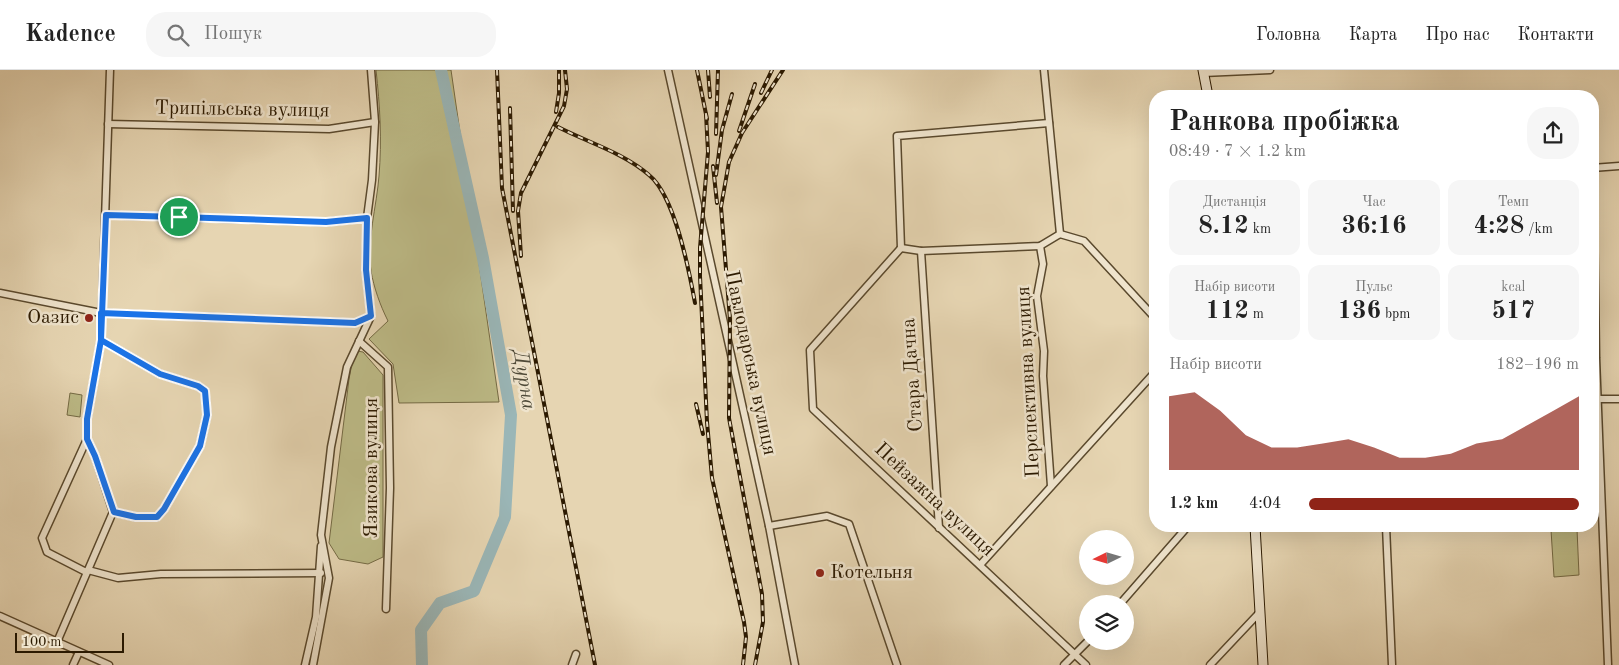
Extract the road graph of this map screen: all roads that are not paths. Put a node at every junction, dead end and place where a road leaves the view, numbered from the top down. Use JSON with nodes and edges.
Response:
{"nodes":[{"id":1,"x":110,"y":70,"type":"edge"},
{"id":2,"x":371,"y":70,"type":"edge"},
{"id":3,"x":668,"y":70,"type":"edge"},
{"id":4,"x":1044,"y":70,"type":"edge"},
{"id":5,"x":1270,"y":70,"type":"edge"},
{"id":6,"x":1203,"y":71,"type":"edge"},
{"id":7,"x":1207,"y":90,"type":"edge"},
{"id":8,"x":375,"y":122,"type":"junction"},
{"id":9,"x":1049,"y":123,"type":"junction"},
{"id":10,"x":108,"y":124,"type":"junction"},
{"id":11,"x":1619,"y":166,"type":"edge"},
{"id":12,"x":1599,"y":168,"type":"edge"},
{"id":13,"x":106,"y":215,"type":"junction"},
{"id":14,"x":367,"y":218,"type":"junction"},
{"id":15,"x":1060,"y":234,"type":"junction"},
{"id":16,"x":1040,"y":246,"type":"junction"},
{"id":17,"x":902,"y":248,"type":"junction"},
{"id":18,"x":921,"y":251,"type":"junction"},
{"id":19,"x":0,"y":293,"type":"edge"},
{"id":20,"x":1149,"y":311,"type":"edge"},
{"id":21,"x":101,"y":313,"type":"junction"},
{"id":22,"x":371,"y":316,"type":"junction"},
{"id":23,"x":101,"y":340,"type":"junction"},
{"id":24,"x":359,"y":341,"type":"junction"},
{"id":25,"x":1149,"y":379,"type":"edge"},
{"id":26,"x":1619,"y":399,"type":"edge"},
{"id":27,"x":1599,"y":400,"type":"edge"},
{"id":28,"x":1599,"y":426,"type":"edge"},
{"id":29,"x":87,"y":439,"type":"junction"},
{"id":30,"x":1051,"y":486,"type":"junction"},
{"id":31,"x":114,"y":512,"type":"junction"},
{"id":32,"x":769,"y":526,"type":"junction"},
{"id":33,"x":938,"y":528,"type":"junction"},
{"id":34,"x":1183,"y":532,"type":"edge"},
{"id":35,"x":1255,"y":532,"type":"edge"},
{"id":36,"x":1386,"y":532,"type":"edge"},
{"id":37,"x":321,"y":535,"type":"junction"},
{"id":38,"x":980,"y":565,"type":"junction"},
{"id":39,"x":87,"y":571,"type":"junction"},
{"id":40,"x":321,"y":573,"type":"junction"},
{"id":41,"x":1128,"y":595,"type":"edge"},
{"id":42,"x":386,"y":609,"type":"dead end"},
{"id":43,"x":1260,"y":612,"type":"junction"},
{"id":44,"x":0,"y":616,"type":"edge"},
{"id":45,"x":56,"y":642,"type":"junction"},
{"id":46,"x":1079,"y":650,"type":"edge"},
{"id":47,"x":78,"y":652,"type":"junction"},
{"id":48,"x":576,"y":654,"type":"dead end"},
{"id":49,"x":1075,"y":655,"type":"junction"},
{"id":50,"x":73,"y":665,"type":"edge"},
{"id":51,"x":108,"y":665,"type":"edge"},
{"id":52,"x":305,"y":665,"type":"edge"},
{"id":53,"x":313,"y":665,"type":"edge"},
{"id":54,"x":572,"y":665,"type":"edge"},
{"id":55,"x":795,"y":665,"type":"edge"},
{"id":56,"x":897,"y":665,"type":"edge"},
{"id":57,"x":1064,"y":665,"type":"edge"},
{"id":58,"x":1086,"y":665,"type":"edge"},
{"id":59,"x":1210,"y":665,"type":"edge"},
{"id":60,"x":1263,"y":665,"type":"edge"},
{"id":61,"x":1392,"y":665,"type":"edge"},
{"id":62,"x":1608,"y":665,"type":"edge"}],
"edges":[{"from":1,"to":10,"type":"street"},
{"from":2,"to":8,"type":"street"},
{"from":3,"to":32,"type":"street","name":"Павлодарська вулиця"},
{"from":4,"to":9,"type":"street"},
{"from":5,"to":6,"type":"street"},
{"from":6,"to":7,"type":"main road"},
{"from":8,"to":10,"type":"street","name":"Трипільська вулиця"},
{"from":8,"to":14,"type":"street"},
{"from":9,"to":15,"type":"street"},
{"from":9,"to":17,"type":"street"},
{"from":10,"to":13,"type":"street"},
{"from":11,"to":12,"type":"street"},
{"from":13,"to":14,"type":"street"},
{"from":13,"to":21,"type":"street"},
{"from":14,"to":22,"type":"street"},
{"from":15,"to":16,"type":"street"},
{"from":15,"to":20,"type":"street"},
{"from":16,"to":18,"type":"street"},
{"from":16,"to":30,"type":"street","name":"Перспективна вулиця"},
{"from":17,"to":18,"type":"street"},
{"from":17,"to":33,"type":"street","name":"Пейзажна вулиця"},
{"from":18,"to":33,"type":"street","name":"Стара Дачна"},
{"from":19,"to":21,"type":"street"},
{"from":21,"to":22,"type":"street"},
{"from":21,"to":23,"type":"street"},
{"from":22,"to":24,"type":"street"},
{"from":23,"to":29,"type":"street"},
{"from":23,"to":31,"type":"street"},
{"from":24,"to":37,"type":"street"},
{"from":24,"to":42,"type":"street","name":"Язикова вулиця"},
{"from":25,"to":30,"type":"street"},
{"from":26,"to":27,"type":"street"},
{"from":28,"to":62,"type":"street"},
{"from":29,"to":31,"type":"street"},
{"from":29,"to":39,"type":"street"},
{"from":30,"to":38,"type":"street"},
{"from":31,"to":39,"type":"street"},
{"from":32,"to":55,"type":"street","name":"Павлодарська вулиця"},
{"from":32,"to":56,"type":"street"},
{"from":33,"to":38,"type":"street","name":"Пейзажна вулиця"},
{"from":34,"to":41,"type":"street"},
{"from":35,"to":43,"type":"main road"},
{"from":36,"to":61,"type":"street"},
{"from":37,"to":40,"type":"street"},
{"from":37,"to":53,"type":"street"},
{"from":38,"to":49,"type":"street","name":"Пейзажна вулиця"},
{"from":39,"to":40,"type":"street"},
{"from":39,"to":45,"type":"street"},
{"from":40,"to":52,"type":"street"},
{"from":43,"to":59,"type":"street"},
{"from":43,"to":60,"type":"main road"},
{"from":44,"to":45,"type":"street"},
{"from":45,"to":47,"type":"street"},
{"from":46,"to":49,"type":"street"},
{"from":47,"to":50,"type":"street"},
{"from":47,"to":51,"type":"street"},
{"from":48,"to":54,"type":"street"},
{"from":49,"to":57,"type":"street"},
{"from":49,"to":58,"type":"street","name":"Пейзажна вулиця"}]}
